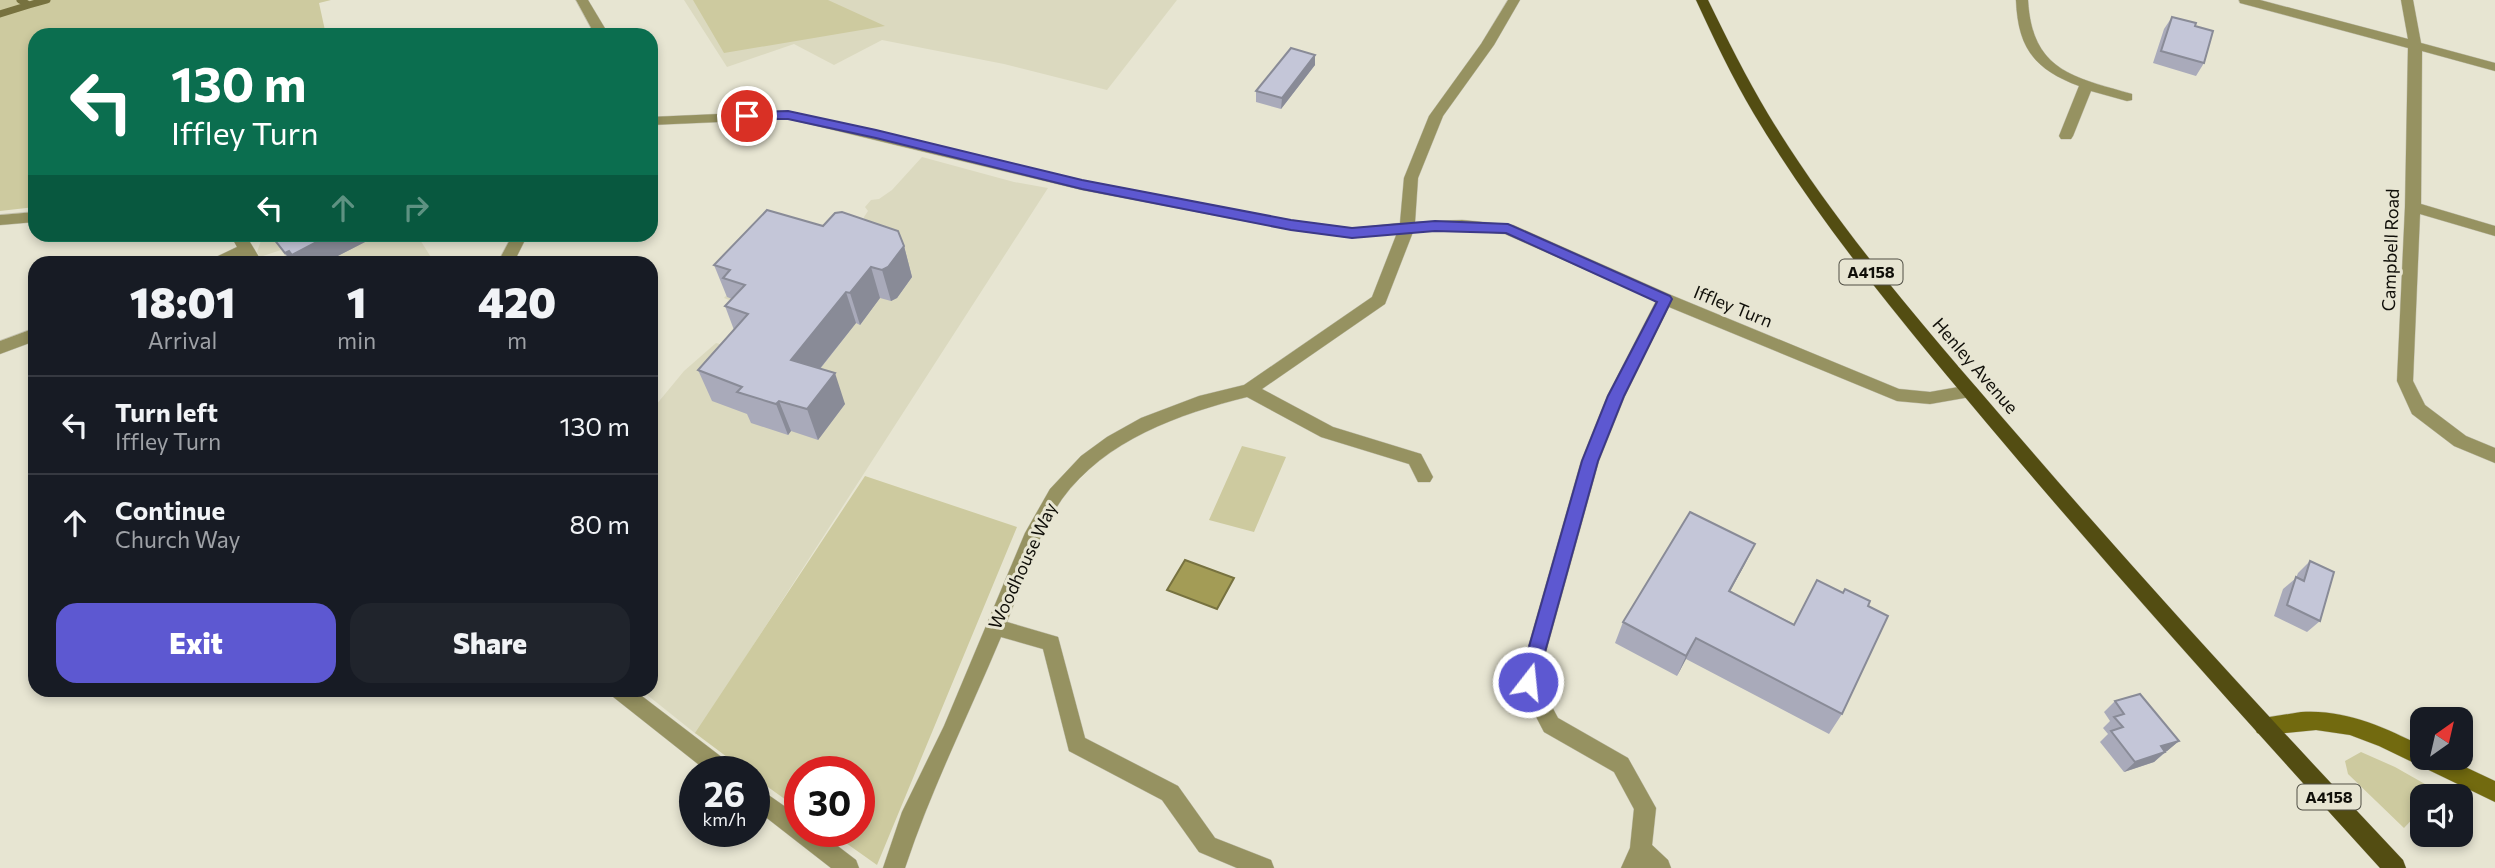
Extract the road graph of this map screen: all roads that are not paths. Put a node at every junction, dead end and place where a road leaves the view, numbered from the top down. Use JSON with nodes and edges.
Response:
{"nodes":[{"id":1,"x":582,"y":0,"type":"edge"},
{"id":2,"x":1514,"y":0,"type":"edge"},
{"id":3,"x":1702,"y":0,"type":"edge"},
{"id":4,"x":2022,"y":0,"type":"edge"},
{"id":5,"x":2245,"y":0,"type":"edge"},
{"id":6,"x":2407,"y":0,"type":"edge"},
{"id":7,"x":598,"y":28,"type":"edge"},
{"id":8,"x":2415,"y":44,"type":"junction"},
{"id":9,"x":2495,"y":67,"type":"edge"},
{"id":10,"x":2086,"y":85,"type":"junction"},
{"id":11,"x":2127,"y":97,"type":"dead end"},
{"id":12,"x":658,"y":121,"type":"edge"},
{"id":13,"x":2066,"y":136,"type":"dead end"},
{"id":14,"x":2413,"y":207,"type":"junction"},
{"id":15,"x":28,"y":218,"type":"edge"},
{"id":16,"x":0,"y":220,"type":"edge"},
{"id":17,"x":1407,"y":227,"type":"junction"},
{"id":18,"x":2495,"y":232,"type":"edge"},
{"id":19,"x":247,"y":245,"type":"edge"},
{"id":20,"x":230,"y":256,"type":"edge"},
{"id":21,"x":1665,"y":299,"type":"junction"},
{"id":22,"x":28,"y":337,"type":"edge"},
{"id":23,"x":0,"y":348,"type":"edge"},
{"id":24,"x":1249,"y":390,"type":"junction"},
{"id":25,"x":1970,"y":391,"type":"junction"},
{"id":26,"x":2495,"y":456,"type":"edge"},
{"id":27,"x":1424,"y":477,"type":"dead end"},
{"id":28,"x":993,"y":627,"type":"junction"},
{"id":29,"x":628,"y":697,"type":"edge"},
{"id":30,"x":2264,"y":726,"type":"junction"},
{"id":31,"x":2410,"y":751,"type":"edge"},
{"id":32,"x":704,"y":756,"type":"edge"},
{"id":33,"x":2450,"y":770,"type":"edge"},
{"id":34,"x":2495,"y":792,"type":"edge"},
{"id":35,"x":770,"y":808,"type":"edge"},
{"id":36,"x":784,"y":818,"type":"edge"},
{"id":37,"x":821,"y":847,"type":"edge"},
{"id":38,"x":1636,"y":858,"type":"edge"},
{"id":39,"x":848,"y":868,"type":"edge"},
{"id":40,"x":894,"y":868,"type":"edge"},
{"id":41,"x":1263,"y":868,"type":"edge"},
{"id":42,"x":1660,"y":868,"type":"edge"},
{"id":43,"x":2395,"y":868,"type":"edge"}],
"edges":[{"from":1,"to":7,"type":"street"},
{"from":2,"to":17,"type":"street"},
{"from":3,"to":25,"type":"main road","name":"Henley Avenue","number":"A4158"},
{"from":4,"to":10,"type":"street"},
{"from":5,"to":8,"type":"street"},
{"from":6,"to":8,"type":"street","name":"Campbell Road"},
{"from":8,"to":9,"type":"street"},
{"from":8,"to":14,"type":"street","name":"Campbell Road"},
{"from":10,"to":11,"type":"street"},
{"from":10,"to":13,"type":"street"},
{"from":12,"to":17,"type":"street","name":"Iffley Turn"},
{"from":14,"to":18,"type":"street"},
{"from":14,"to":26,"type":"street","name":"Campbell Road"},
{"from":15,"to":16,"type":"street"},
{"from":17,"to":21,"type":"street","name":"Iffley Turn"},
{"from":17,"to":24,"type":"street","name":"Woodhouse Way"},
{"from":19,"to":20,"type":"street"},
{"from":21,"to":25,"type":"street","name":"Iffley Turn"},
{"from":21,"to":38,"type":"street"},
{"from":22,"to":23,"type":"street"},
{"from":24,"to":27,"type":"street"},
{"from":24,"to":28,"type":"street","name":"Woodhouse Way"},
{"from":25,"to":30,"type":"main road","name":"Henley Avenue","number":"A4158"},
{"from":28,"to":40,"type":"street","name":"Woodhouse Way"},
{"from":28,"to":41,"type":"street"},
{"from":29,"to":32,"type":"street"},
{"from":30,"to":31,"type":"main road"},
{"from":30,"to":43,"type":"main road","number":"A4158"},
{"from":33,"to":34,"type":"main road"},
{"from":35,"to":36,"type":"street"},
{"from":37,"to":39,"type":"street"},
{"from":38,"to":42,"type":"street"}]}
